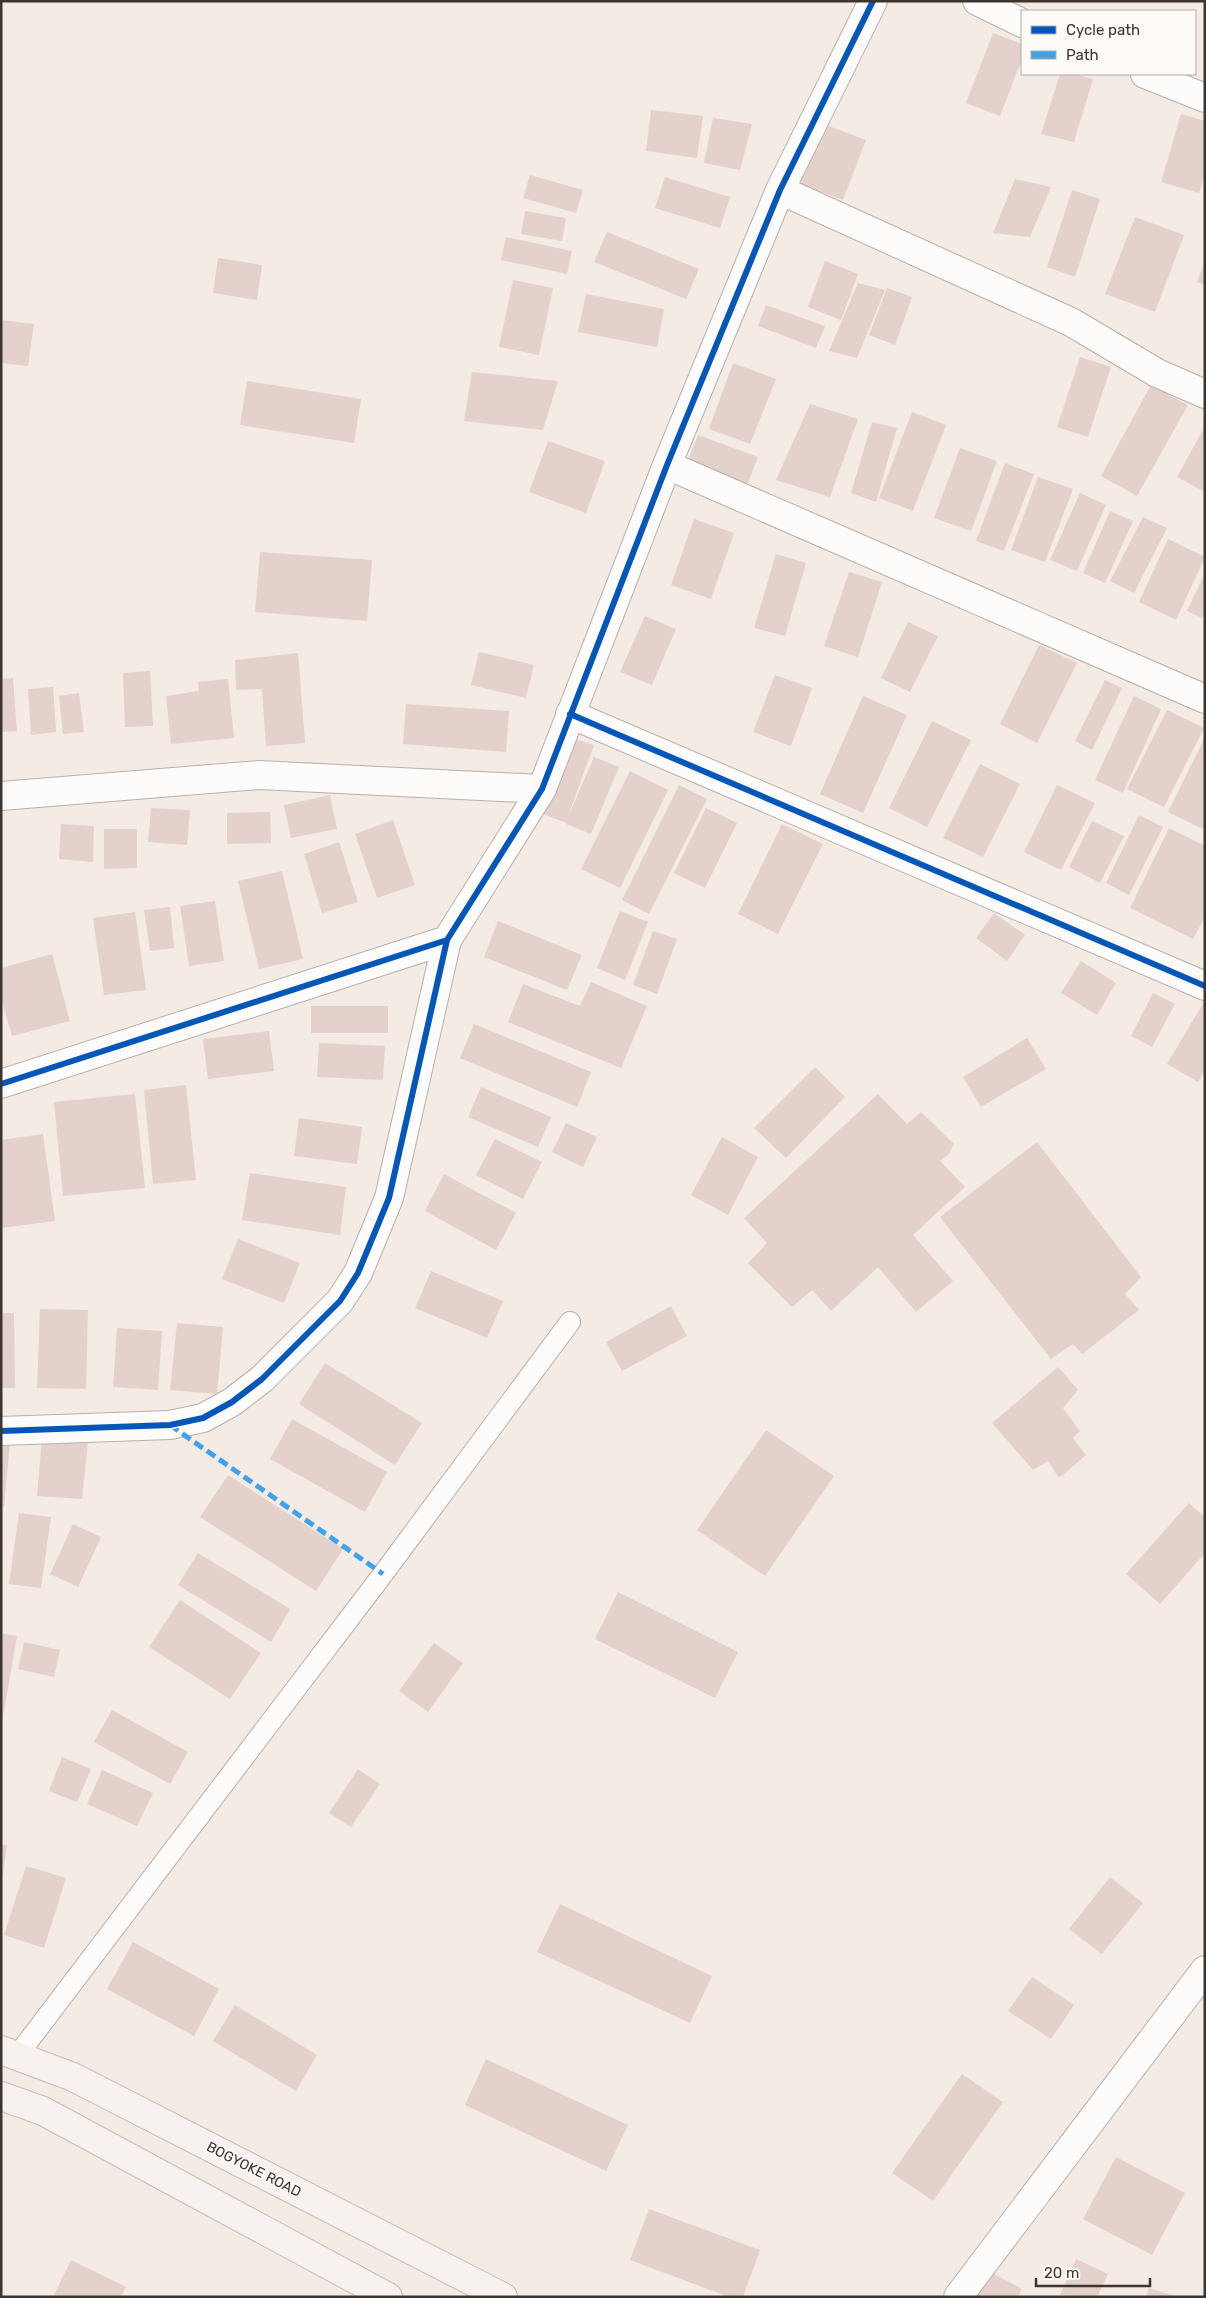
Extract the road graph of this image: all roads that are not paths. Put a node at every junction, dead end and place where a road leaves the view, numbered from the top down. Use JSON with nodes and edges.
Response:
{"nodes":[{"id":1,"x":873,"y":1,"type":"edge"},
{"id":2,"x":977,"y":1,"type":"edge"},
{"id":3,"x":1021,"y":23,"type":"edge"},
{"id":4,"x":1148,"y":75,"type":"edge"},
{"id":5,"x":1205,"y":98,"type":"edge"},
{"id":6,"x":780,"y":190,"type":"junction"},
{"id":7,"x":1205,"y":394,"type":"edge"},
{"id":8,"x":667,"y":465,"type":"junction"},
{"id":9,"x":1205,"y":699,"type":"edge"},
{"id":10,"x":570,"y":714,"type":"junction"},
{"id":11,"x":542,"y":788,"type":"junction"},
{"id":12,"x":1,"y":796,"type":"edge"},
{"id":13,"x":447,"y":940,"type":"junction"},
{"id":14,"x":1205,"y":986,"type":"edge"},
{"id":15,"x":1,"y":1084,"type":"edge"},
{"id":16,"x":570,"y":1322,"type":"dead end"},
{"id":17,"x":1,"y":1431,"type":"edge"},
{"id":18,"x":1205,"y":1970,"type":"edge"},
{"id":19,"x":9,"y":2053,"type":"edge"},
{"id":20,"x":1,"y":2096,"type":"edge"},
{"id":21,"x":388,"y":2297,"type":"edge"},
{"id":22,"x":503,"y":2297,"type":"edge"},
{"id":23,"x":958,"y":2297,"type":"edge"}],
"edges":[{"from":1,"to":6,"type":"street"},
{"from":2,"to":3,"type":"street"},
{"from":4,"to":5,"type":"street"},
{"from":6,"to":7,"type":"street"},
{"from":6,"to":8,"type":"street"},
{"from":8,"to":9,"type":"street"},
{"from":8,"to":10,"type":"street"},
{"from":10,"to":11,"type":"street"},
{"from":10,"to":14,"type":"street"},
{"from":11,"to":12,"type":"street"},
{"from":11,"to":13,"type":"street"},
{"from":13,"to":15,"type":"street"},
{"from":13,"to":17,"type":"street"},
{"from":16,"to":19,"type":"lane"},
{"from":18,"to":23,"type":"street"},
{"from":19,"to":22,"type":"main road","name":"BOGYOKE ROAD"},
{"from":20,"to":21,"type":"main road"}]}
